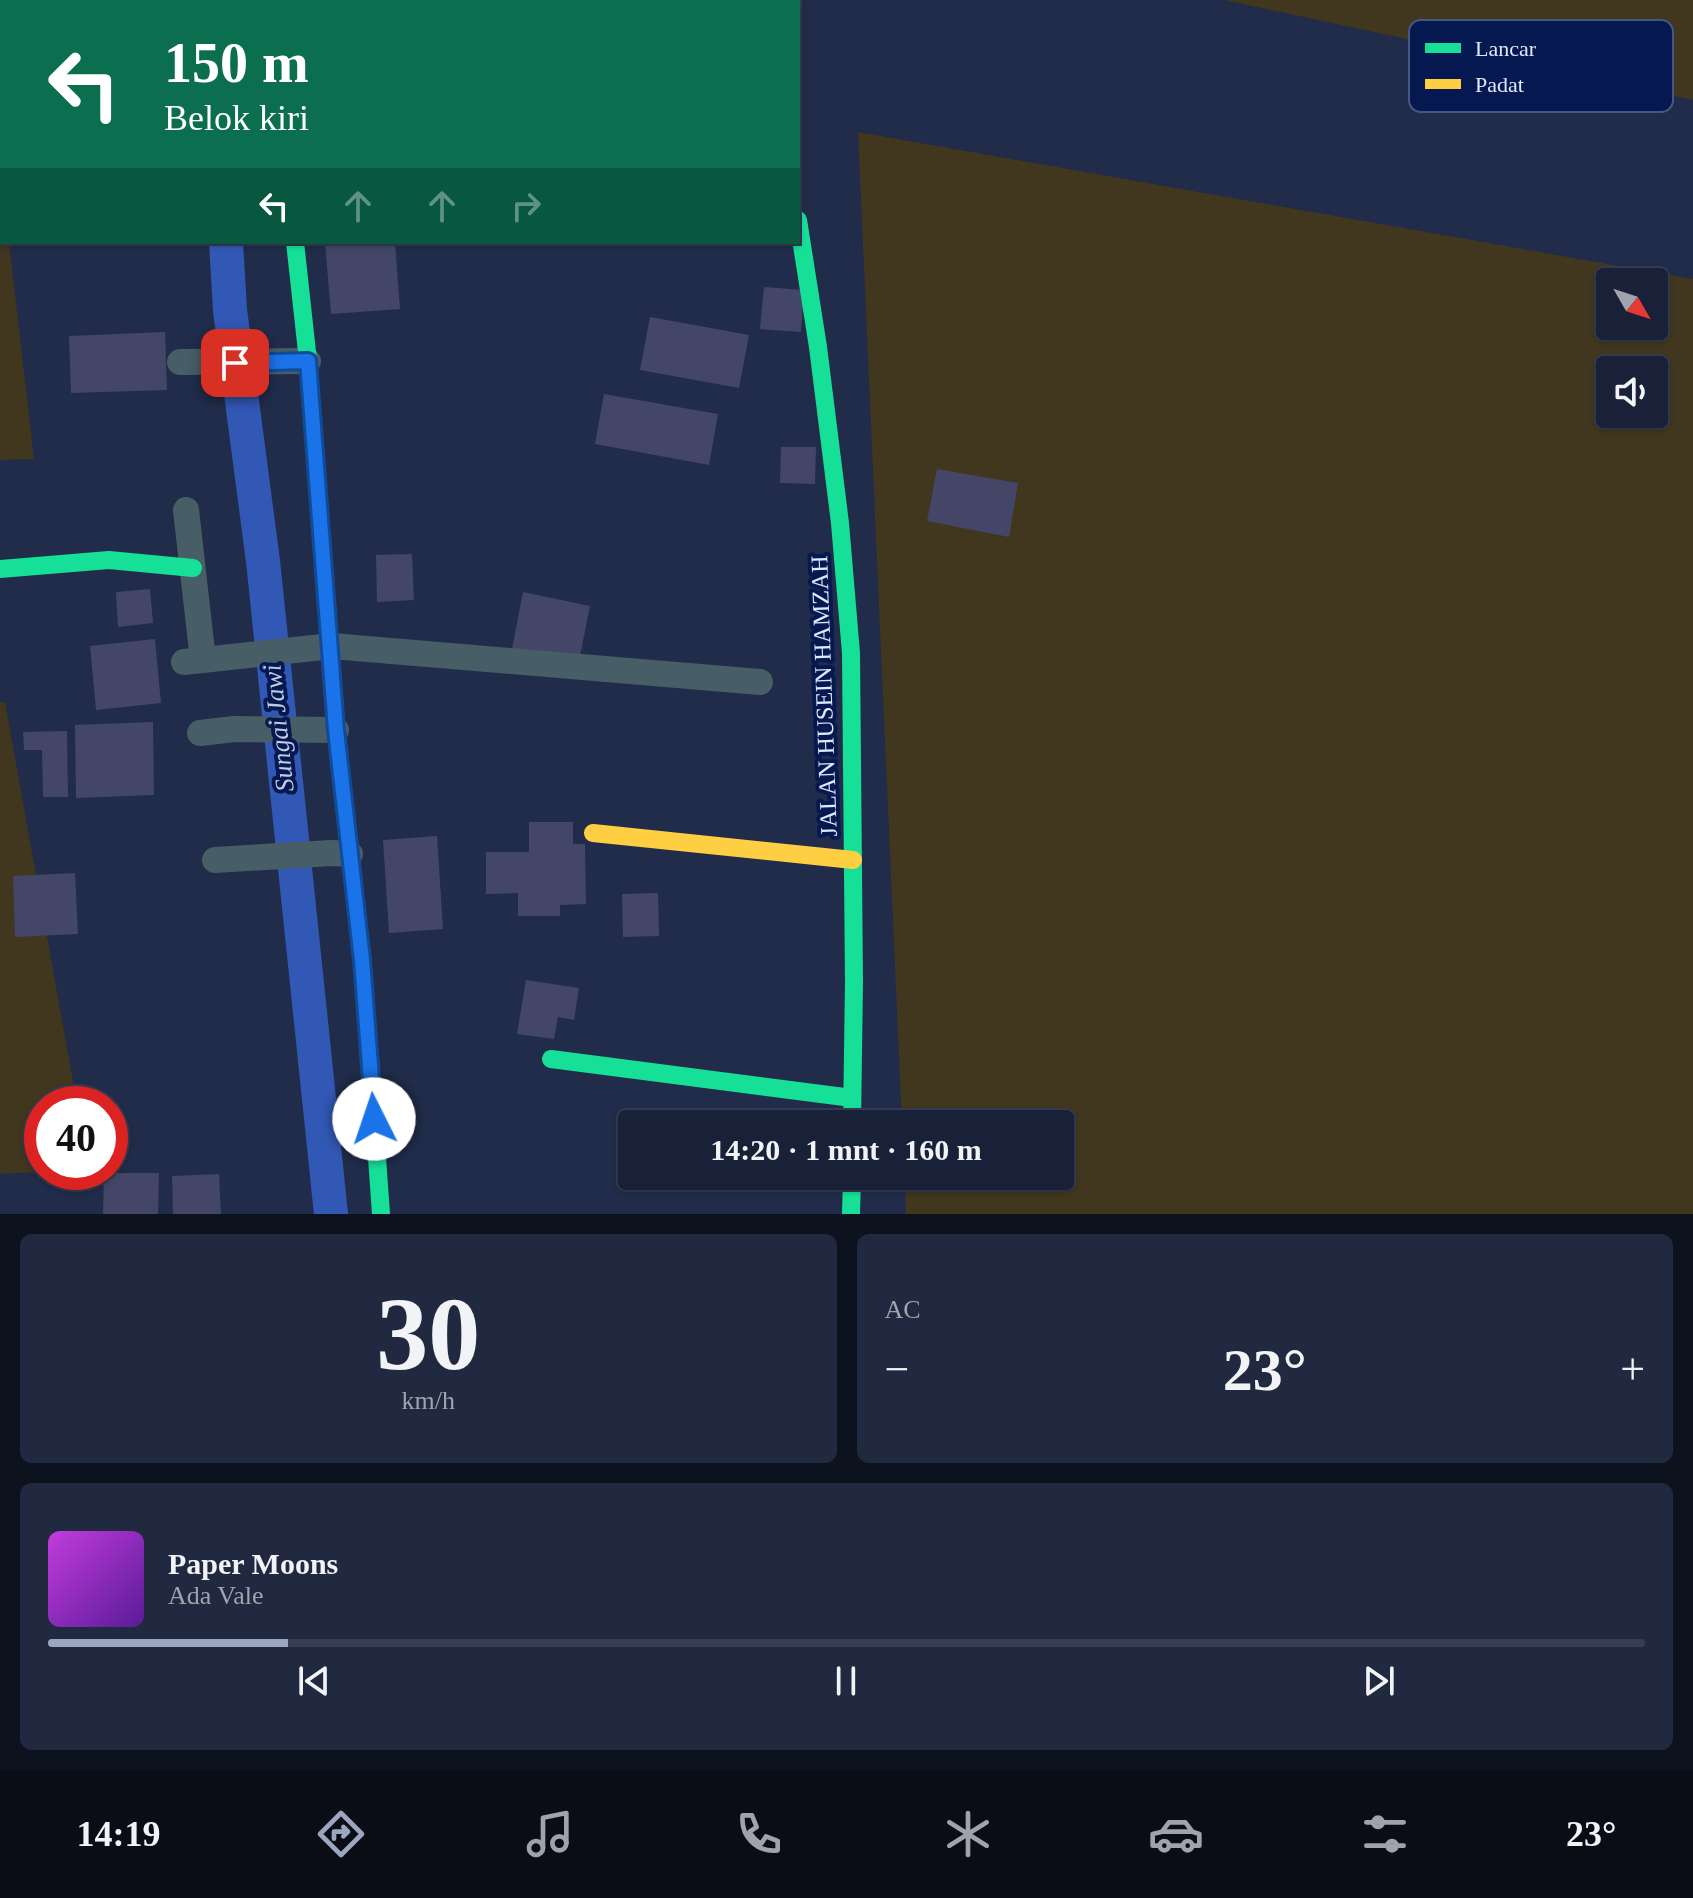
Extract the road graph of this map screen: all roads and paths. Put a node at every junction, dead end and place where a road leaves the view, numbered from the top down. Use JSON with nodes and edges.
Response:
{"nodes":[{"id":1,"x":800,"y":233,"type":"edge"},
{"id":2,"x":295,"y":244,"type":"edge"},
{"id":3,"x":180,"y":362,"type":"dead end"},
{"id":4,"x":295,"y":362,"type":"junction"},
{"id":5,"x":186,"y":510,"type":"dead end"},
{"id":6,"x":193,"y":568,"type":"junction"},
{"id":7,"x":0,"y":569,"type":"edge"},
{"id":8,"x":332,"y":646,"type":"junction"},
{"id":9,"x":760,"y":682,"type":"dead end"},
{"id":10,"x":324,"y":729,"type":"junction"},
{"id":11,"x":200,"y":733,"type":"dead end"},
{"id":12,"x":593,"y":833,"type":"dead end"},
{"id":13,"x":340,"y":854,"type":"junction"},
{"id":14,"x":215,"y":860,"type":"dead end"},
{"id":15,"x":853,"y":860,"type":"junction"},
{"id":16,"x":551,"y":1059,"type":"dead end"},
{"id":17,"x":852,"y":1098,"type":"junction"},
{"id":18,"x":852,"y":1110,"type":"edge"},
{"id":19,"x":852,"y":1190,"type":"edge"},
{"id":20,"x":381,"y":1214,"type":"edge"},
{"id":21,"x":851,"y":1214,"type":"edge"}],
"edges":[{"from":1,"to":15,"type":"street","name":"JALAN HUSEIN HAMZAH"},
{"from":2,"to":4,"type":"street"},
{"from":3,"to":4,"type":"street"},
{"from":4,"to":8,"type":"street"},
{"from":5,"to":6,"type":"street"},
{"from":6,"to":7,"type":"street"},
{"from":6,"to":8,"type":"street"},
{"from":8,"to":9,"type":"street"},
{"from":8,"to":10,"type":"street"},
{"from":10,"to":11,"type":"street"},
{"from":10,"to":13,"type":"street"},
{"from":12,"to":15,"type":"street"},
{"from":13,"to":14,"type":"street"},
{"from":13,"to":20,"type":"street"},
{"from":15,"to":17,"type":"street","name":"JALAN HUSEIN HAMZAH"},
{"from":16,"to":17,"type":"street"},
{"from":17,"to":18,"type":"street","name":"JALAN HUSEIN HAMZAH"},
{"from":19,"to":21,"type":"street"}]}
